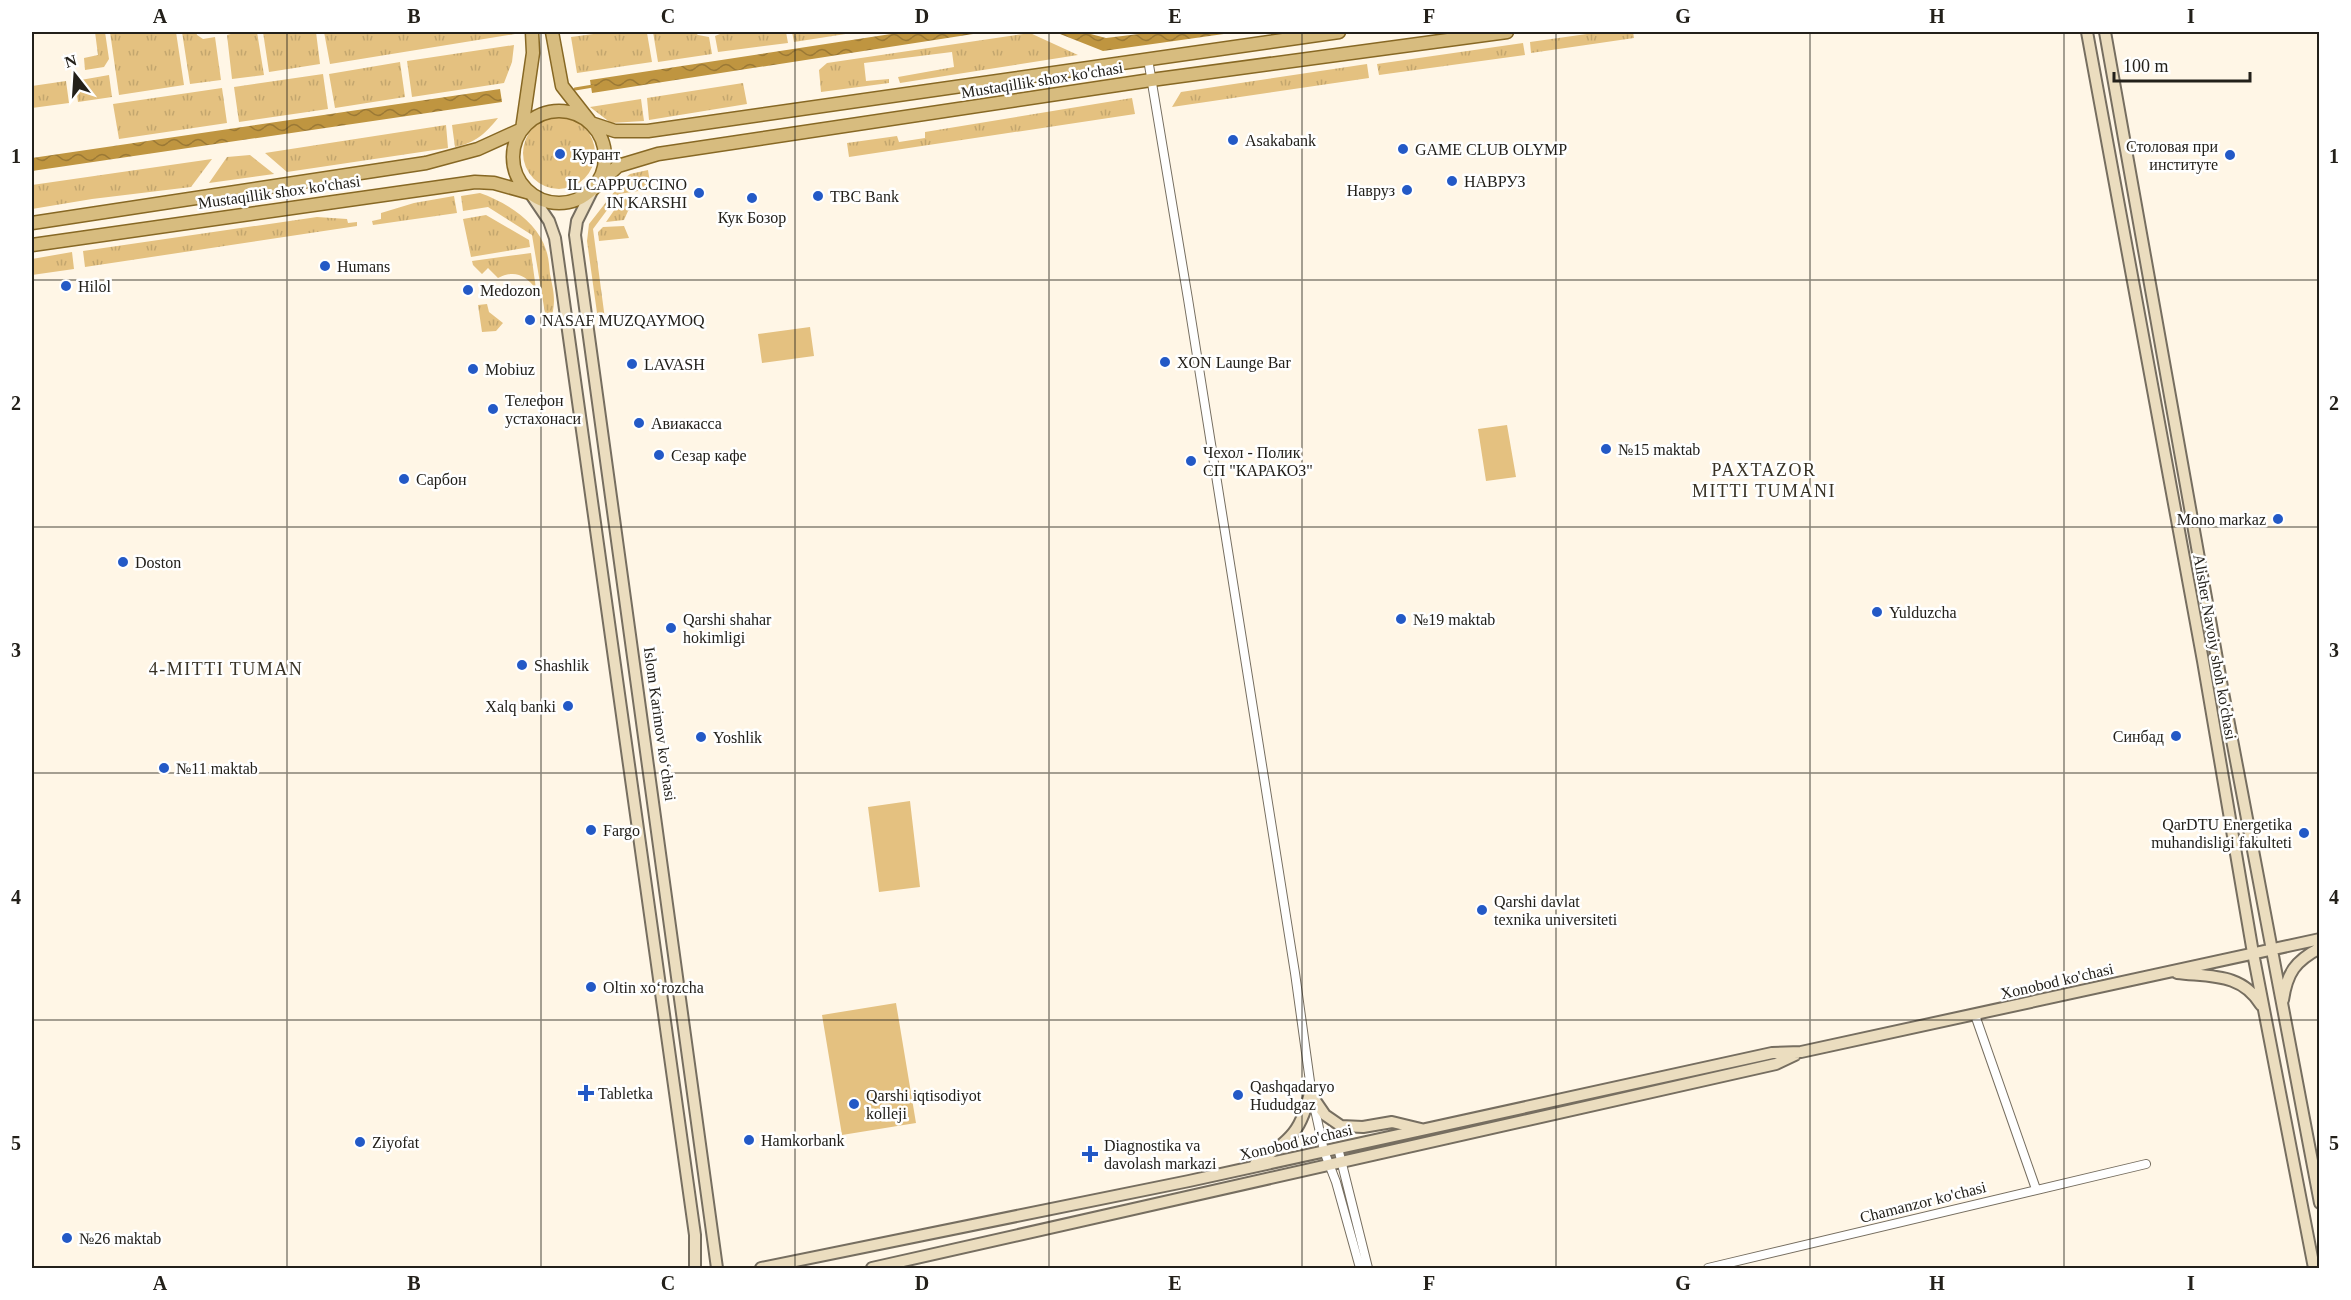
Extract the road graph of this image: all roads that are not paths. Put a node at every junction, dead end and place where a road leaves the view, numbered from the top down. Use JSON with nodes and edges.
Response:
{"nodes":[{"id":1,"x":532,"y":32,"type":"edge"},
{"id":2,"x":552,"y":32,"type":"edge"},
{"id":3,"x":1339,"y":32,"type":"edge"},
{"id":4,"x":1507,"y":32,"type":"edge"},
{"id":5,"x":2087,"y":32,"type":"edge"},
{"id":6,"x":2105,"y":32,"type":"edge"},
{"id":7,"x":1148,"y":59,"type":"junction"},
{"id":8,"x":1151,"y":80,"type":"junction"},
{"id":9,"x":591,"y":123,"type":"junction"},
{"id":10,"x":522,"y":129,"type":"junction"},
{"id":11,"x":593,"y":189,"type":"junction"},
{"id":12,"x":530,"y":193,"type":"junction"},
{"id":13,"x":32,"y":223,"type":"edge"},
{"id":14,"x":32,"y":244,"type":"edge"},
{"id":15,"x":2146,"y":266,"type":"junction"},
{"id":16,"x":2130,"y":270,"type":"junction"},
{"id":17,"x":2222,"y":687,"type":"junction"},
{"id":18,"x":2208,"y":690,"type":"junction"},
{"id":19,"x":2319,"y":939,"type":"edge"},
{"id":20,"x":2319,"y":948,"type":"edge"},
{"id":21,"x":2270,"y":949,"type":"junction"},
{"id":22,"x":2253,"y":953,"type":"junction"},
{"id":23,"x":2168,"y":972,"type":"junction"},
{"id":24,"x":2282,"y":1009,"type":"junction"},
{"id":25,"x":2265,"y":1011,"type":"junction"},
{"id":26,"x":1975,"y":1015,"type":"junction"},
{"id":27,"x":1801,"y":1052,"type":"junction"},
{"id":28,"x":1311,"y":1092,"type":"junction"},
{"id":29,"x":1424,"y":1130,"type":"junction"},
{"id":30,"x":1338,"y":1148,"type":"junction"},
{"id":31,"x":1324,"y":1151,"type":"junction"},
{"id":32,"x":1342,"y":1163,"type":"junction"},
{"id":33,"x":2146,"y":1164,"type":"dead end"},
{"id":34,"x":1329,"y":1165,"type":"junction"},
{"id":35,"x":1251,"y":1168,"type":"junction"},
{"id":36,"x":2036,"y":1189,"type":"junction"},
{"id":37,"x":2319,"y":1203,"type":"edge"},
{"id":38,"x":695,"y":1269,"type":"edge"},
{"id":39,"x":717,"y":1269,"type":"edge"},
{"id":40,"x":761,"y":1269,"type":"edge"},
{"id":41,"x":872,"y":1269,"type":"edge"},
{"id":42,"x":1360,"y":1269,"type":"edge"},
{"id":43,"x":1368,"y":1269,"type":"edge"},
{"id":44,"x":1708,"y":1269,"type":"edge"},
{"id":45,"x":2314,"y":1269,"type":"edge"}],
"edges":[{"from":1,"to":10,"type":"main road"},
{"from":2,"to":9,"type":"main road"},
{"from":3,"to":7,"type":"main road","name":"Mustaqillik shox ko'chasi"},
{"from":4,"to":8,"type":"main road","name":"Mustaqillik shox ko'chasi"},
{"from":5,"to":16,"type":"main road","name":"Alisher Navoiy shoh ko'chasi"},
{"from":6,"to":15,"type":"main road","name":"Alisher Navoiy shoh ko'chasi"},
{"from":7,"to":8,"type":"street"},
{"from":7,"to":9,"type":"main road","name":"Mustaqillik shox ko'chasi"},
{"from":8,"to":11,"type":"main road","name":"Mustaqillik shox ko'chasi"},
{"from":8,"to":28,"type":"street"},
{"from":9,"to":10,"type":"main road"},
{"from":9,"to":11,"type":"main road"},
{"from":10,"to":12,"type":"main road"},
{"from":10,"to":13,"type":"main road","name":"Mustaqillik shox ko'chasi"},
{"from":11,"to":12,"type":"main road"},
{"from":11,"to":39,"type":"main road","name":"Islom Karimov ko‘chasi"},
{"from":12,"to":14,"type":"main road","name":"Mustaqillik shox ko'chasi"},
{"from":12,"to":38,"type":"main road"},
{"from":15,"to":16,"type":"main road"},
{"from":15,"to":17,"type":"main road","name":"Alisher Navoiy shoh ko'chasi"},
{"from":16,"to":18,"type":"main road","name":"Alisher Navoiy shoh ko'chasi"},
{"from":17,"to":18,"type":"main road"},
{"from":17,"to":21,"type":"main road","name":"Alisher Navoiy shoh ko'chasi"},
{"from":18,"to":22,"type":"main road","name":"Alisher Navoiy shoh ko'chasi"},
{"from":19,"to":21,"type":"main road","name":"Xonobod ko'chasi"},
{"from":20,"to":24,"type":"main road"},
{"from":21,"to":22,"type":"main road","name":"Xonobod ko'chasi"},
{"from":21,"to":24,"type":"main road","name":"Alisher Navoiy shoh ko'chasi"},
{"from":22,"to":23,"type":"main road","name":"Xonobod ko'chasi"},
{"from":22,"to":25,"type":"main road","name":"Alisher Navoiy shoh ko'chasi"},
{"from":23,"to":25,"type":"main road"},
{"from":23,"to":26,"type":"main road","name":"Xonobod ko'chasi"},
{"from":24,"to":37,"type":"main road","name":"Alisher Navoiy shoh ko'chasi"},
{"from":25,"to":45,"type":"main road","name":"Alisher Navoiy shoh ko'chasi"},
{"from":26,"to":27,"type":"main road","name":"Xonobod ko'chasi"},
{"from":26,"to":36,"type":"street"},
{"from":27,"to":29,"type":"main road","name":"Xonobod ko'chasi"},
{"from":27,"to":32,"type":"main road","name":"Xonobod ko'chasi"},
{"from":28,"to":29,"type":"main road"},
{"from":28,"to":31,"type":"street"},
{"from":28,"to":35,"type":"main road"},
{"from":29,"to":30,"type":"main road","name":"Xonobod ko'chasi"},
{"from":30,"to":31,"type":"main road","name":"Xonobod ko'chasi"},
{"from":30,"to":32,"type":"street"},
{"from":31,"to":34,"type":"street"},
{"from":31,"to":35,"type":"main road","name":"Xonobod ko'chasi"},
{"from":32,"to":34,"type":"main road","name":"Xonobod ko'chasi"},
{"from":32,"to":43,"type":"street"},
{"from":33,"to":36,"type":"street","name":"Chamanzor ko'chasi"},
{"from":34,"to":41,"type":"main road","name":"Xonobod ko'chasi"},
{"from":34,"to":42,"type":"street"},
{"from":35,"to":40,"type":"main road","name":"Xonobod ko'chasi"},
{"from":36,"to":44,"type":"street","name":"Chamanzor ko'chasi"}]}
